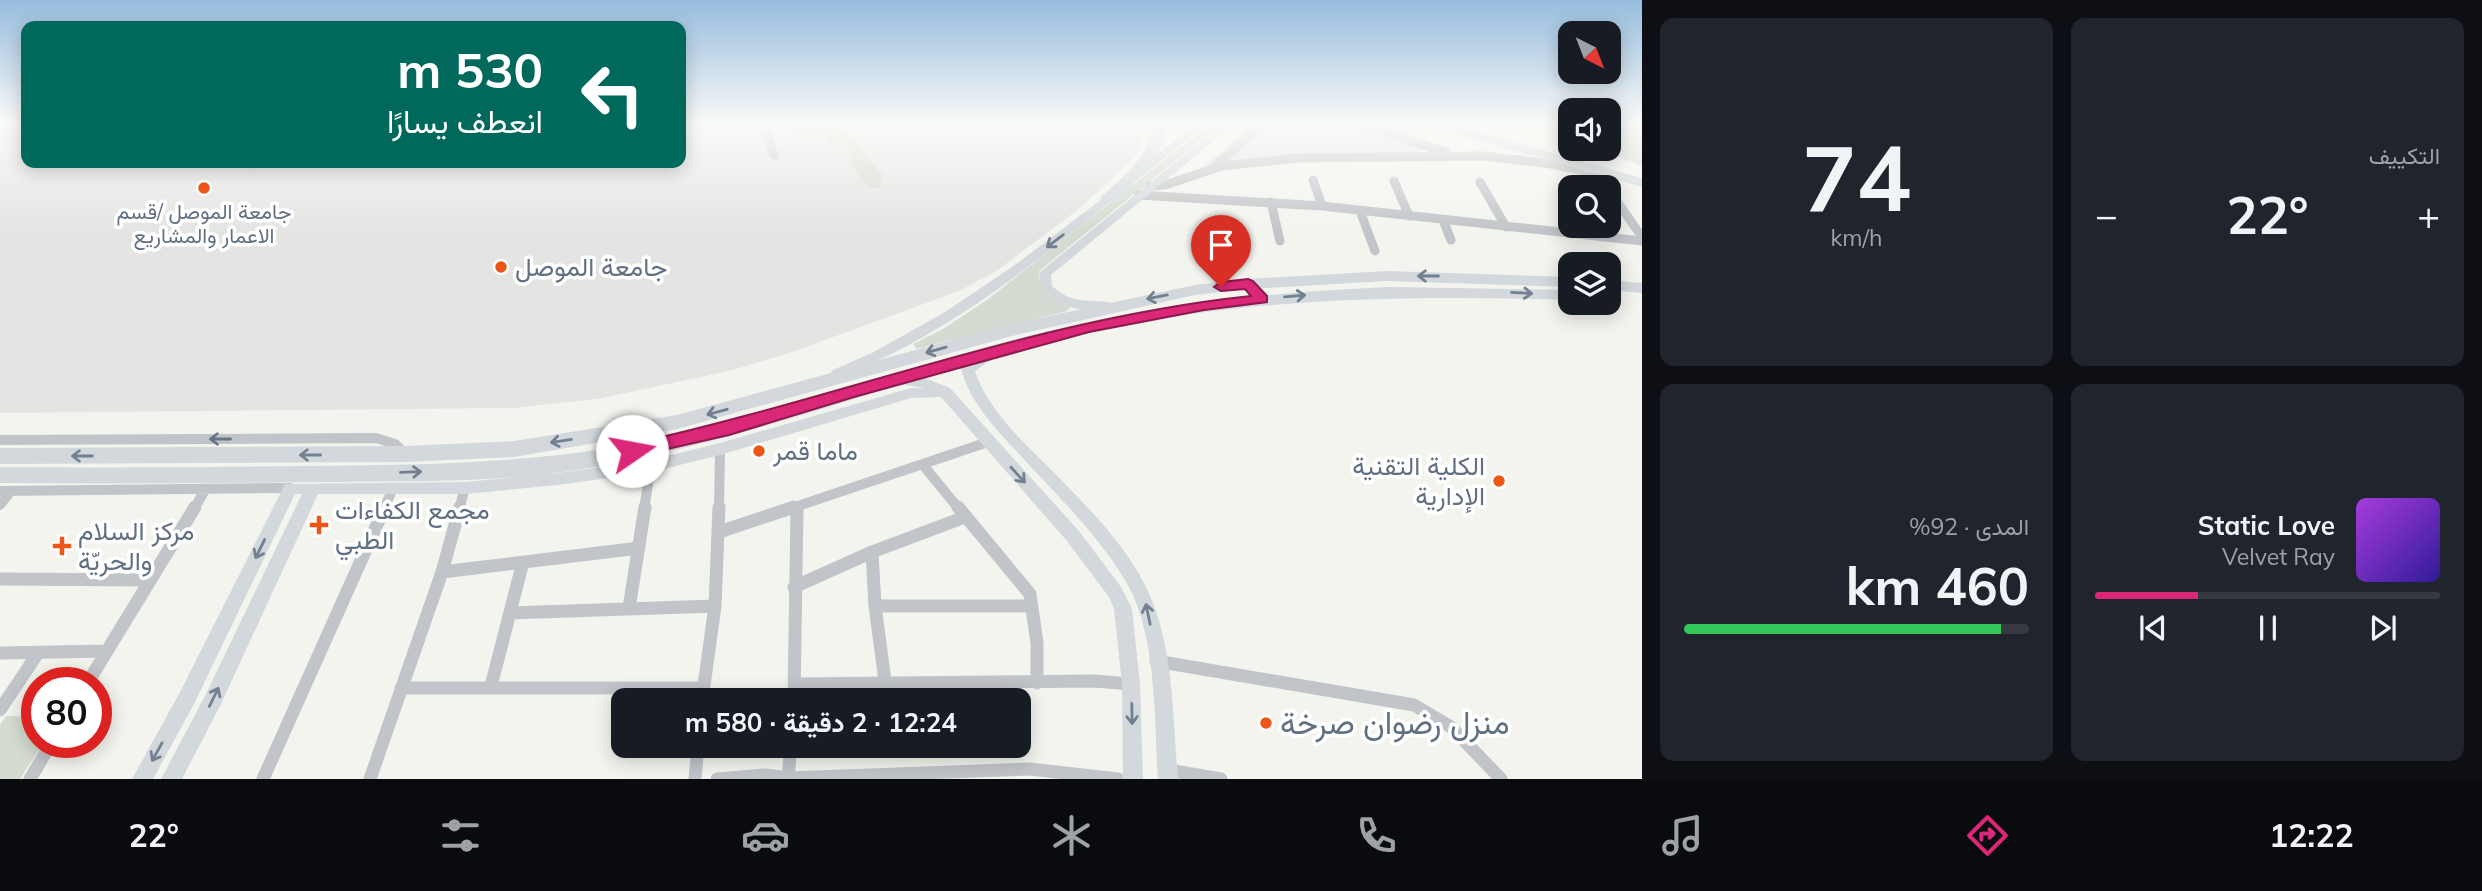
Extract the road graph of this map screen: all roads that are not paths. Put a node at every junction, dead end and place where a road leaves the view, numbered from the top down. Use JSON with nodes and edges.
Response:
{"nodes":[{"id":1,"x":1148,"y":160,"type":"edge"},
{"id":2,"x":1156,"y":160,"type":"edge"},
{"id":3,"x":1183,"y":160,"type":"edge"},
{"id":4,"x":1221,"y":160,"type":"edge"},
{"id":5,"x":1273,"y":160,"type":"edge"},
{"id":6,"x":1519,"y":160,"type":"edge"},
{"id":7,"x":1569,"y":160,"type":"edge"},
{"id":8,"x":1584,"y":160,"type":"edge"},
{"id":9,"x":1211,"y":169,"type":"junction"},
{"id":10,"x":1642,"y":174,"type":"edge"},
{"id":11,"x":1610,"y":175,"type":"edge"},
{"id":12,"x":1614,"y":175,"type":"edge"},
{"id":13,"x":1621,"y":177,"type":"edge"},
{"id":14,"x":1313,"y":180,"type":"dead end"},
{"id":15,"x":1394,"y":181,"type":"dead end"},
{"id":16,"x":1480,"y":182,"type":"dead end"},
{"id":17,"x":1642,"y":183,"type":"edge"},
{"id":18,"x":1150,"y":186,"type":"junction"},
{"id":19,"x":1139,"y":195,"type":"junction"},
{"id":20,"x":1108,"y":198,"type":"junction"},
{"id":21,"x":1270,"y":202,"type":"junction"},
{"id":22,"x":1322,"y":206,"type":"junction"},
{"id":23,"x":1621,"y":207,"type":"edge"},
{"id":24,"x":1360,"y":211,"type":"junction"},
{"id":25,"x":1409,"y":216,"type":"junction"},
{"id":26,"x":1443,"y":220,"type":"junction"},
{"id":27,"x":1506,"y":226,"type":"junction"},
{"id":28,"x":1642,"y":239,"type":"edge"},
{"id":29,"x":1451,"y":240,"type":"dead end"},
{"id":30,"x":1280,"y":241,"type":"dead end"},
{"id":31,"x":1375,"y":251,"type":"dead end"},
{"id":32,"x":1558,"y":282,"type":"edge"},
{"id":33,"x":1248,"y":284,"type":"junction"},
{"id":34,"x":1621,"y":286,"type":"edge"},
{"id":35,"x":1642,"y":288,"type":"edge"},
{"id":36,"x":1558,"y":295,"type":"edge"},
{"id":37,"x":1262,"y":299,"type":"junction"},
{"id":38,"x":1621,"y":299,"type":"edge"},
{"id":39,"x":1642,"y":301,"type":"edge"},
{"id":40,"x":1121,"y":304,"type":"junction"},
{"id":41,"x":990,"y":354,"type":"junction"},
{"id":42,"x":892,"y":380,"type":"junction"},
{"id":43,"x":800,"y":388,"type":"junction"},
{"id":44,"x":945,"y":393,"type":"junction"},
{"id":45,"x":857,"y":399,"type":"junction"},
{"id":46,"x":680,"y":431,"type":"junction"},
{"id":47,"x":0,"y":440,"type":"edge"},
{"id":48,"x":988,"y":442,"type":"junction"},
{"id":49,"x":720,"y":449,"type":"junction"},
{"id":50,"x":405,"y":454,"type":"junction"},
{"id":51,"x":0,"y":456,"type":"edge"},
{"id":52,"x":923,"y":465,"type":"junction"},
{"id":53,"x":651,"y":466,"type":"junction"},
{"id":54,"x":142,"y":476,"type":"junction"},
{"id":55,"x":457,"y":482,"type":"junction"},
{"id":56,"x":4,"y":486,"type":"edge"},
{"id":57,"x":290,"y":488,"type":"junction"},
{"id":58,"x":313,"y":488,"type":"junction"},
{"id":59,"x":393,"y":488,"type":"junction"},
{"id":60,"x":205,"y":490,"type":"junction"},
{"id":61,"x":160,"y":491,"type":"junction"},
{"id":62,"x":0,"y":505,"type":"edge"},
{"id":63,"x":797,"y":509,"type":"junction"},
{"id":64,"x":965,"y":517,"type":"junction"},
{"id":65,"x":719,"y":533,"type":"junction"},
{"id":66,"x":639,"y":548,"type":"junction"},
{"id":67,"x":872,"y":552,"type":"junction"},
{"id":68,"x":523,"y":562,"type":"junction"},
{"id":69,"x":442,"y":572,"type":"junction"},
{"id":70,"x":1130,"y":573,"type":"junction"},
{"id":71,"x":1106,"y":578,"type":"junction"},
{"id":72,"x":0,"y":579,"type":"edge"},
{"id":73,"x":149,"y":580,"type":"junction"},
{"id":74,"x":794,"y":587,"type":"junction"},
{"id":75,"x":875,"y":606,"type":"junction"},
{"id":76,"x":1031,"y":606,"type":"junction"},
{"id":77,"x":715,"y":607,"type":"junction"},
{"id":78,"x":629,"y":608,"type":"junction"},
{"id":79,"x":510,"y":613,"type":"junction"},
{"id":80,"x":106,"y":651,"type":"junction"},
{"id":81,"x":0,"y":653,"type":"edge"},
{"id":82,"x":37,"y":653,"type":"junction"},
{"id":83,"x":1156,"y":661,"type":"junction"},
{"id":84,"x":97,"y":667,"type":"edge"},
{"id":85,"x":885,"y":681,"type":"junction"},
{"id":86,"x":1037,"y":683,"type":"junction"},
{"id":87,"x":795,"y":684,"type":"junction"},
{"id":88,"x":1131,"y":684,"type":"junction"},
{"id":89,"x":491,"y":686,"type":"junction"},
{"id":90,"x":401,"y":688,"type":"junction"},
{"id":91,"x":704,"y":688,"type":"edge"},
{"id":92,"x":795,"y":688,"type":"edge"},
{"id":93,"x":611,"y":691,"type":"edge"},
{"id":94,"x":0,"y":710,"type":"edge"},
{"id":95,"x":42,"y":758,"type":"edge"},
{"id":96,"x":697,"y":758,"type":"edge"},
{"id":97,"x":790,"y":758,"type":"edge"},
{"id":98,"x":1030,"y":774,"type":"edge"},
{"id":99,"x":1168,"y":775,"type":"edge"},
{"id":100,"x":931,"y":776,"type":"edge"},
{"id":101,"x":788,"y":778,"type":"edge"},
{"id":102,"x":30,"y":779,"type":"edge"},
{"id":103,"x":142,"y":779,"type":"edge"},
{"id":104,"x":171,"y":779,"type":"edge"},
{"id":105,"x":263,"y":779,"type":"edge"},
{"id":106,"x":370,"y":779,"type":"edge"},
{"id":107,"x":695,"y":779,"type":"edge"},
{"id":108,"x":718,"y":779,"type":"edge"},
{"id":109,"x":1118,"y":779,"type":"edge"},
{"id":110,"x":1133,"y":779,"type":"edge"},
{"id":111,"x":1221,"y":779,"type":"edge"},
{"id":112,"x":1501,"y":779,"type":"edge"}],
"edges":[{"from":1,"to":20,"type":"highway"},
{"from":2,"to":20,"type":"main road"},
{"from":3,"to":18,"type":"main road"},
{"from":4,"to":9,"type":"street"},
{"from":5,"to":9,"type":"street"},
{"from":6,"to":11,"type":"street"},
{"from":7,"to":12,"type":"highway"},
{"from":8,"to":10,"type":"highway"},
{"from":9,"to":18,"type":"street"},
{"from":13,"to":17,"type":"highway"},
{"from":14,"to":22,"type":"street"},
{"from":15,"to":25,"type":"street"},
{"from":16,"to":27,"type":"street"},
{"from":18,"to":19,"type":"main road"},
{"from":19,"to":21,"type":"street"},
{"from":19,"to":40,"type":"main road"},
{"from":20,"to":43,"type":"main road","one_way":true},
{"from":21,"to":22,"type":"street"},
{"from":21,"to":30,"type":"street"},
{"from":22,"to":24,"type":"street"},
{"from":23,"to":28,"type":"street"},
{"from":24,"to":25,"type":"street"},
{"from":24,"to":31,"type":"street"},
{"from":25,"to":26,"type":"street"},
{"from":26,"to":27,"type":"street"},
{"from":26,"to":29,"type":"street"},
{"from":27,"to":28,"type":"street"},
{"from":32,"to":33,"type":"highway","one_way":true},
{"from":33,"to":37,"type":"highway"},
{"from":33,"to":40,"type":"highway","one_way":true},
{"from":34,"to":35,"type":"highway"},
{"from":37,"to":36,"type":"highway","one_way":true},
{"from":37,"to":41,"type":"highway"},
{"from":38,"to":39,"type":"highway"},
{"from":40,"to":43,"type":"highway","one_way":true},
{"from":41,"to":42,"type":"highway"},
{"from":41,"to":70,"type":"main road"},
{"from":42,"to":44,"type":"main road"},
{"from":42,"to":45,"type":"highway"},
{"from":43,"to":46,"type":"highway","one_way":true},
{"from":44,"to":45,"type":"main road"},
{"from":44,"to":48,"type":"main road"},
{"from":45,"to":46,"type":"highway"},
{"from":45,"to":49,"type":"main road"},
{"from":46,"to":50,"type":"highway","one_way":true},
{"from":46,"to":55,"type":"highway"},
{"from":50,"to":47,"type":"street","one_way":true},
{"from":48,"to":52,"type":"street"},
{"from":48,"to":71,"type":"main road","one_way":true},
{"from":49,"to":53,"type":"main road"},
{"from":49,"to":65,"type":"street"},
{"from":50,"to":51,"type":"highway","one_way":true},
{"from":52,"to":63,"type":"street"},
{"from":52,"to":64,"type":"street"},
{"from":53,"to":55,"type":"main road"},
{"from":53,"to":66,"type":"street"},
{"from":54,"to":55,"type":"highway","one_way":true},
{"from":54,"to":56,"type":"highway"},
{"from":54,"to":61,"type":"highway"},
{"from":55,"to":59,"type":"main road"},
{"from":55,"to":69,"type":"street"},
{"from":56,"to":61,"type":"street"},
{"from":56,"to":62,"type":"street"},
{"from":57,"to":58,"type":"main road"},
{"from":57,"to":60,"type":"street"},
{"from":57,"to":103,"type":"main road","one_way":true},
{"from":58,"to":59,"type":"main road"},
{"from":104,"to":58,"type":"main road","one_way":true},
{"from":59,"to":105,"type":"street"},
{"from":60,"to":61,"type":"street"},
{"from":60,"to":73,"type":"street"},
{"from":63,"to":65,"type":"street"},
{"from":63,"to":74,"type":"street"},
{"from":64,"to":67,"type":"street"},
{"from":64,"to":76,"type":"street"},
{"from":65,"to":77,"type":"street"},
{"from":66,"to":68,"type":"street"},
{"from":66,"to":78,"type":"street"},
{"from":67,"to":74,"type":"street"},
{"from":67,"to":75,"type":"street"},
{"from":68,"to":69,"type":"street"},
{"from":68,"to":79,"type":"street"},
{"from":69,"to":90,"type":"street"},
{"from":70,"to":71,"type":"main road"},
{"from":83,"to":70,"type":"main road","one_way":true},
{"from":71,"to":88,"type":"main road"},
{"from":72,"to":73,"type":"street"},
{"from":73,"to":80,"type":"street"},
{"from":74,"to":87,"type":"street"},
{"from":75,"to":76,"type":"street"},
{"from":75,"to":85,"type":"street"},
{"from":76,"to":86,"type":"street"},
{"from":77,"to":78,"type":"street"},
{"from":77,"to":91,"type":"street"},
{"from":78,"to":79,"type":"street"},
{"from":79,"to":89,"type":"street"},
{"from":80,"to":82,"type":"street"},
{"from":80,"to":84,"type":"street"},
{"from":81,"to":82,"type":"street"},
{"from":82,"to":94,"type":"street"},
{"from":83,"to":99,"type":"main road"},
{"from":83,"to":112,"type":"street"},
{"from":85,"to":86,"type":"street"},
{"from":85,"to":87,"type":"street"},
{"from":86,"to":88,"type":"street"},
{"from":87,"to":92,"type":"street"},
{"from":88,"to":110,"type":"main road","one_way":true},
{"from":89,"to":90,"type":"street"},
{"from":89,"to":93,"type":"street"},
{"from":90,"to":106,"type":"street"},
{"from":95,"to":102,"type":"street"},
{"from":96,"to":107,"type":"street"},
{"from":97,"to":101,"type":"street"},
{"from":98,"to":100,"type":"street"},
{"from":98,"to":109,"type":"street"},
{"from":99,"to":111,"type":"street"},
{"from":100,"to":101,"type":"street"},
{"from":101,"to":108,"type":"street"}]}
